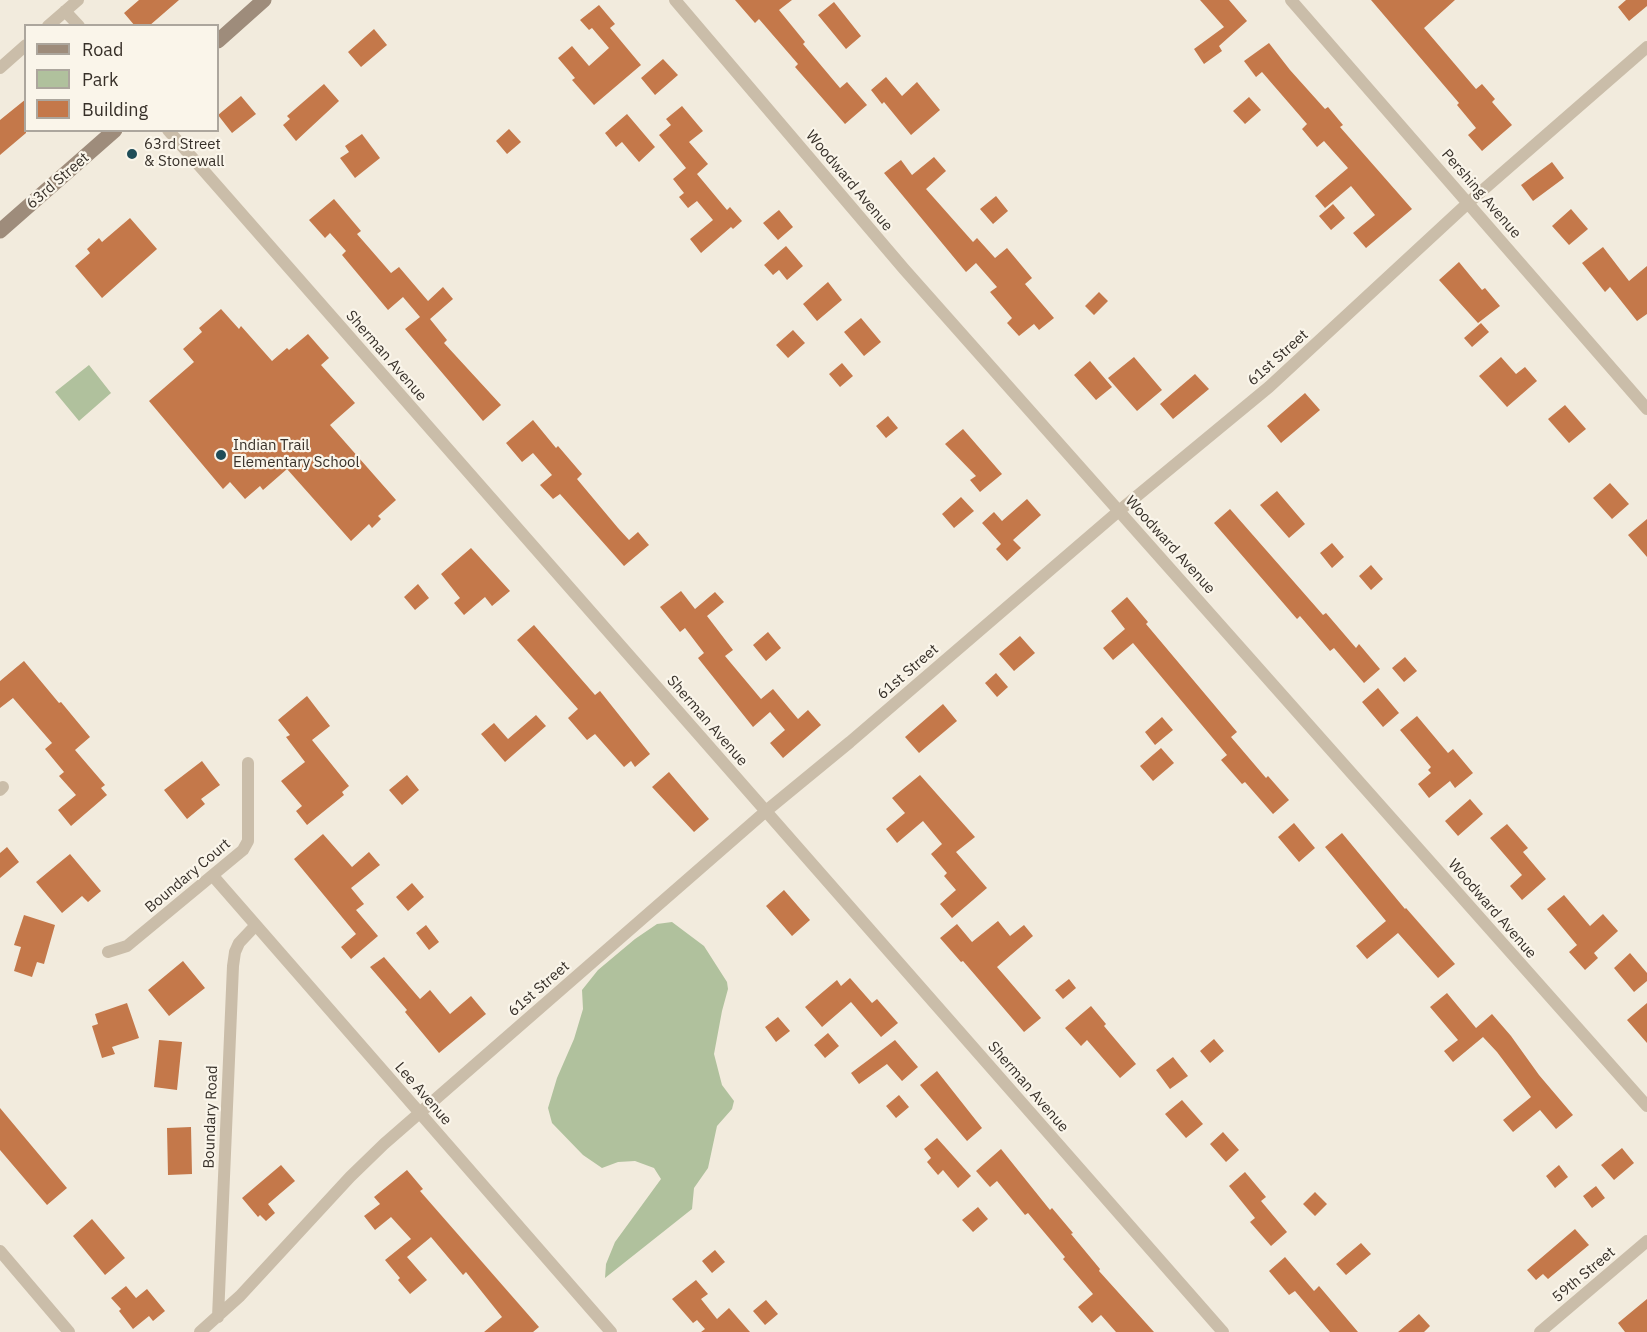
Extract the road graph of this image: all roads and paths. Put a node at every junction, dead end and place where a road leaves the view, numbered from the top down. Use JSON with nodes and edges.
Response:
{"nodes":[{"id":1,"x":78,"y":0,"type":"edge"},
{"id":2,"x":264,"y":0,"type":"edge"},
{"id":3,"x":675,"y":0,"type":"edge"},
{"id":4,"x":1290,"y":0,"type":"edge"},
{"id":5,"x":66,"y":11,"type":"junction"},
{"id":6,"x":50,"y":24,"type":"edge"},
{"id":7,"x":76,"y":24,"type":"edge"},
{"id":8,"x":219,"y":40,"type":"edge"},
{"id":9,"x":24,"y":47,"type":"edge"},
{"id":10,"x":1647,"y":47,"type":"edge"},
{"id":11,"x":0,"y":68,"type":"edge"},
{"id":12,"x":113,"y":132,"type":"edge"},
{"id":13,"x":170,"y":132,"type":"edge"},
{"id":14,"x":1468,"y":203,"type":"junction"},
{"id":15,"x":0,"y":231,"type":"edge"},
{"id":16,"x":1647,"y":409,"type":"edge"},
{"id":17,"x":1120,"y":510,"type":"junction"},
{"id":18,"x":248,"y":764,"type":"dead end"},
{"id":19,"x":766,"y":811,"type":"junction"},
{"id":20,"x":213,"y":876,"type":"junction"},
{"id":21,"x":255,"y":926,"type":"junction"},
{"id":22,"x":108,"y":952,"type":"dead end"},
{"id":23,"x":1647,"y":1107,"type":"edge"},
{"id":24,"x":420,"y":1112,"type":"junction"},
{"id":25,"x":1647,"y":1241,"type":"edge"},
{"id":26,"x":0,"y":1251,"type":"edge"},
{"id":27,"x":215,"y":1323,"type":"edge"},
{"id":28,"x":69,"y":1332,"type":"edge"},
{"id":29,"x":200,"y":1332,"type":"edge"},
{"id":30,"x":610,"y":1332,"type":"edge"},
{"id":31,"x":1223,"y":1332,"type":"edge"},
{"id":32,"x":1540,"y":1332,"type":"edge"}],
"edges":[{"from":1,"to":5,"type":"street"},
{"from":2,"to":8,"type":"main road"},
{"from":3,"to":17,"type":"street","name":"Woodward Avenue"},
{"from":4,"to":14,"type":"street","name":"Pershing Avenue"},
{"from":5,"to":6,"type":"street"},
{"from":5,"to":7,"type":"street"},
{"from":9,"to":11,"type":"street"},
{"from":10,"to":14,"type":"street","name":"61st Street"},
{"from":12,"to":15,"type":"main road","name":"63rd Street"},
{"from":13,"to":19,"type":"street","name":"Sherman Avenue"},
{"from":14,"to":16,"type":"street","name":"Pershing Avenue"},
{"from":14,"to":17,"type":"street","name":"61st Street"},
{"from":17,"to":19,"type":"street","name":"61st Street"},
{"from":17,"to":23,"type":"street","name":"Woodward Avenue"},
{"from":18,"to":20,"type":"street","name":"Boundary Court"},
{"from":19,"to":24,"type":"street","name":"61st Street"},
{"from":19,"to":31,"type":"street","name":"Sherman Avenue"},
{"from":20,"to":21,"type":"street","name":"Lee Avenue"},
{"from":20,"to":22,"type":"street","name":"Boundary Court"},
{"from":21,"to":24,"type":"street","name":"Lee Avenue"},
{"from":21,"to":27,"type":"street","name":"Boundary Road"},
{"from":24,"to":27,"type":"street","name":"61st Street"},
{"from":24,"to":30,"type":"street","name":"Lee Avenue"},
{"from":25,"to":32,"type":"street","name":"59th Street"},
{"from":26,"to":28,"type":"street"},
{"from":27,"to":29,"type":"street","name":"61st Street"}]}
